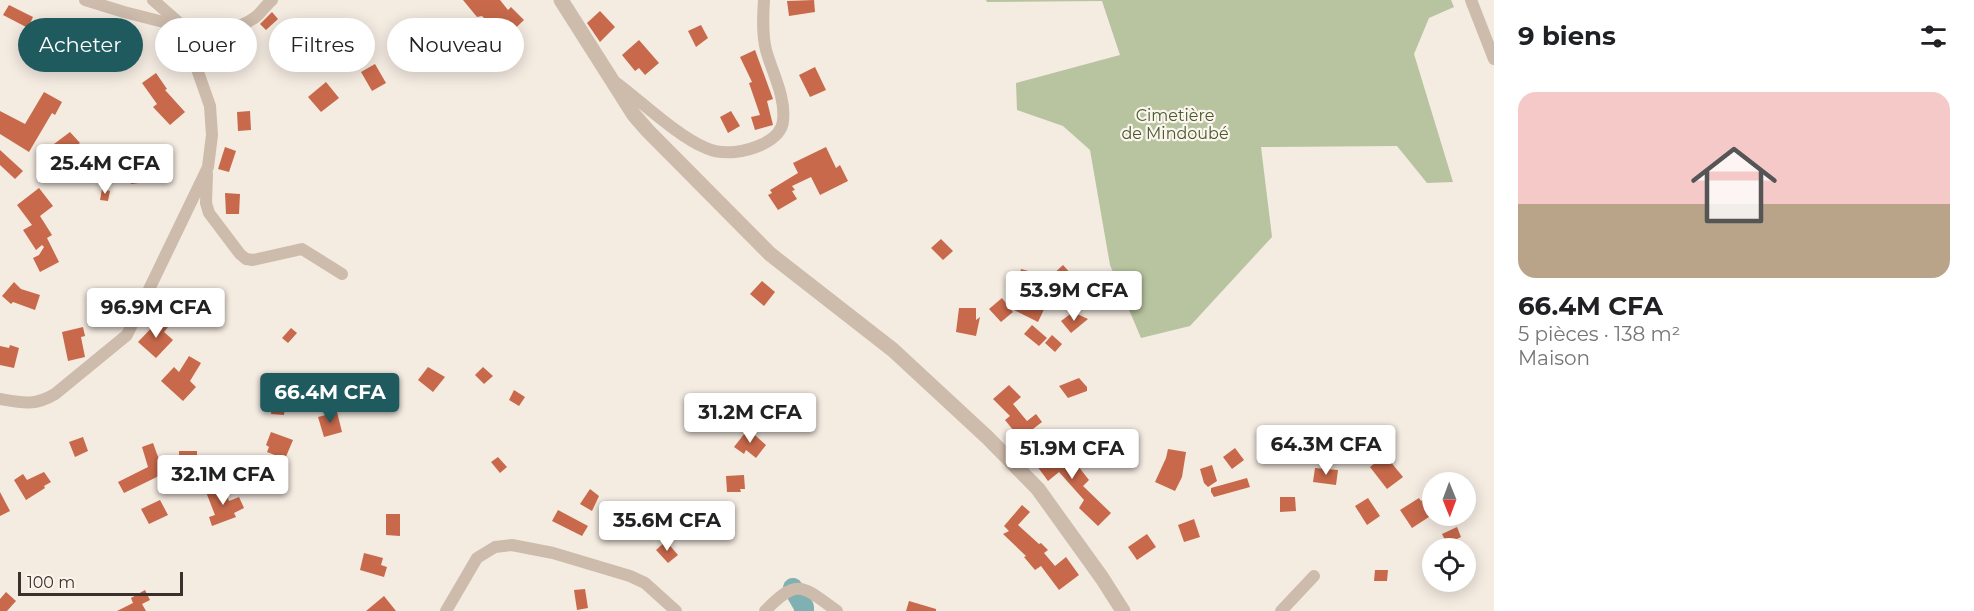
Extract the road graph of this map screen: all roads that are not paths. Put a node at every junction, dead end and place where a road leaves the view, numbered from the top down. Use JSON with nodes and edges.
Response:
{"nodes":[{"id":1,"x":85,"y":0,"type":"edge"},
{"id":2,"x":153,"y":0,"type":"edge"},
{"id":3,"x":272,"y":0,"type":"edge"},
{"id":4,"x":561,"y":0,"type":"edge"},
{"id":5,"x":764,"y":0,"type":"edge"},
{"id":6,"x":1471,"y":0,"type":"edge"},
{"id":7,"x":174,"y":18,"type":"edge"},
{"id":8,"x":254,"y":18,"type":"edge"},
{"id":9,"x":155,"y":20,"type":"edge"},
{"id":10,"x":1494,"y":59,"type":"edge"},
{"id":11,"x":198,"y":72,"type":"edge"},
{"id":12,"x":611,"y":78,"type":"junction"},
{"id":13,"x":208,"y":167,"type":"junction"},
{"id":14,"x":342,"y":274,"type":"dead end"},
{"id":15,"x":0,"y":399,"type":"edge"},
{"id":16,"x":1314,"y":576,"type":"dead end"},
{"id":17,"x":446,"y":611,"type":"edge"},
{"id":18,"x":676,"y":611,"type":"edge"},
{"id":19,"x":765,"y":611,"type":"edge"},
{"id":20,"x":837,"y":611,"type":"edge"},
{"id":21,"x":1123,"y":611,"type":"edge"},
{"id":22,"x":1281,"y":611,"type":"edge"}],
"edges":[{"from":1,"to":9,"type":"street"},
{"from":2,"to":7,"type":"street"},
{"from":3,"to":8,"type":"street"},
{"from":4,"to":12,"type":"street"},
{"from":5,"to":12,"type":"street"},
{"from":6,"to":10,"type":"street"},
{"from":11,"to":13,"type":"street"},
{"from":12,"to":21,"type":"street"},
{"from":13,"to":14,"type":"street"},
{"from":13,"to":15,"type":"street"},
{"from":16,"to":22,"type":"street"},
{"from":17,"to":18,"type":"street"},
{"from":19,"to":20,"type":"street"}]}
